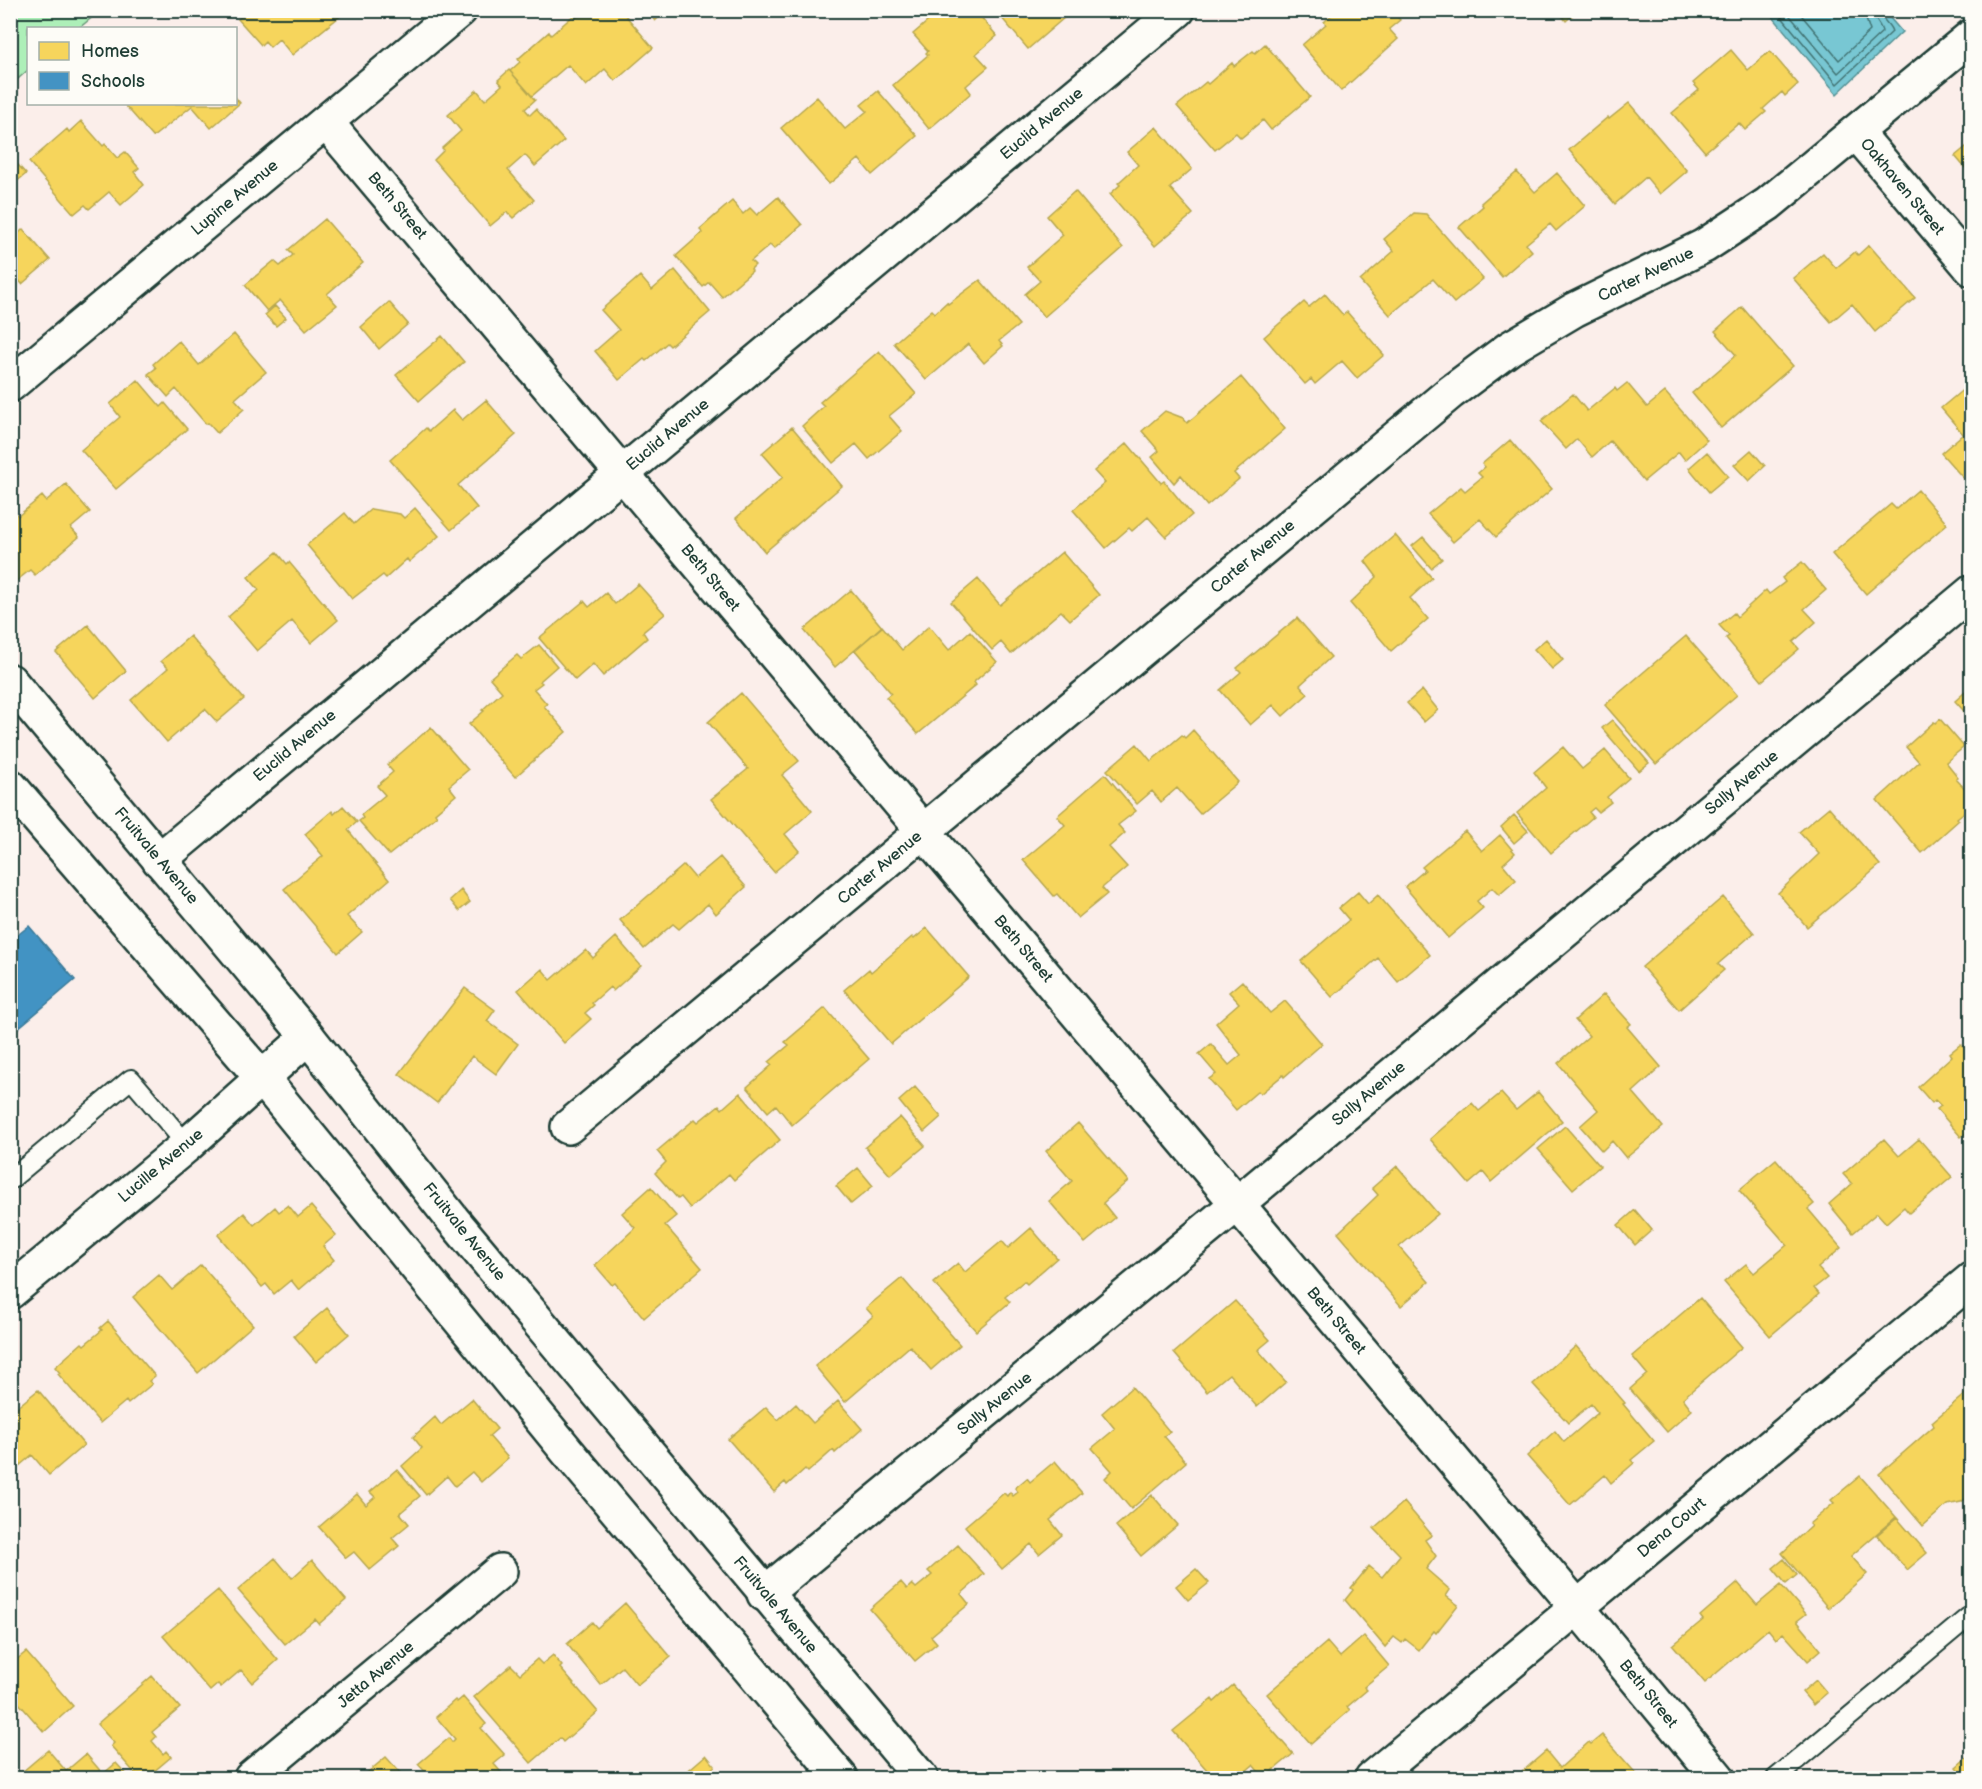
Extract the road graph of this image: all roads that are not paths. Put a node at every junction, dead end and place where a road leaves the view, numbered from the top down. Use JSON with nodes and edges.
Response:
{"nodes":[{"id":1,"x":460,"y":10,"type":"edge"},
{"id":2,"x":1178,"y":10,"type":"edge"},
{"id":3,"x":1971,"y":36,"type":"edge"},
{"id":4,"x":326,"y":122,"type":"junction"},
{"id":5,"x":1856,"y":132,"type":"junction"},
{"id":6,"x":1971,"y":270,"type":"edge"},
{"id":7,"x":10,"y":385,"type":"edge"},
{"id":8,"x":623,"y":474,"type":"junction"},
{"id":9,"x":1971,"y":592,"type":"edge"},
{"id":10,"x":10,"y":681,"type":"edge"},
{"id":11,"x":10,"y":786,"type":"edge"},
{"id":12,"x":924,"y":831,"type":"junction"},
{"id":13,"x":159,"y":860,"type":"junction"},
{"id":14,"x":308,"y":1037,"type":"junction"},
{"id":15,"x":261,"y":1078,"type":"junction"},
{"id":16,"x":568,"y":1127,"type":"dead end"},
{"id":17,"x":187,"y":1144,"type":"junction"},
{"id":18,"x":10,"y":1180,"type":"edge"},
{"id":19,"x":1237,"y":1204,"type":"junction"},
{"id":20,"x":1971,"y":1279,"type":"edge"},
{"id":21,"x":10,"y":1292,"type":"edge"},
{"id":22,"x":500,"y":1571,"type":"dead end"},
{"id":23,"x":764,"y":1594,"type":"junction"},
{"id":24,"x":1577,"y":1607,"type":"junction"},
{"id":25,"x":1971,"y":1614,"type":"edge"},
{"id":26,"x":251,"y":1779,"type":"edge"},
{"id":27,"x":841,"y":1779,"type":"edge"},
{"id":28,"x":921,"y":1779,"type":"edge"},
{"id":29,"x":1372,"y":1779,"type":"edge"},
{"id":30,"x":1718,"y":1779,"type":"edge"},
{"id":31,"x":1776,"y":1779,"type":"edge"}],
"edges":[{"from":1,"to":4,"type":"street","name":"Lupine Avenue"},
{"from":2,"to":8,"type":"street","name":"Euclid Avenue"},
{"from":3,"to":5,"type":"street","name":"Carter Avenue"},
{"from":4,"to":7,"type":"street","name":"Lupine Avenue"},
{"from":4,"to":8,"type":"street","name":"Beth Street"},
{"from":5,"to":6,"type":"street","name":"Oakhaven Street"},
{"from":5,"to":12,"type":"street","name":"Carter Avenue"},
{"from":8,"to":12,"type":"street","name":"Beth Street"},
{"from":8,"to":13,"type":"street","name":"Euclid Avenue"},
{"from":9,"to":19,"type":"street","name":"Sally Avenue"},
{"from":10,"to":13,"type":"street","name":"Fruitvale Avenue"},
{"from":11,"to":15,"type":"street"},
{"from":12,"to":16,"type":"street","name":"Carter Avenue"},
{"from":12,"to":19,"type":"street","name":"Beth Street"},
{"from":13,"to":14,"type":"street","name":"Fruitvale Avenue"},
{"from":14,"to":15,"type":"street","name":"Lucille Avenue"},
{"from":14,"to":23,"type":"street","name":"Fruitvale Avenue"},
{"from":15,"to":17,"type":"street","name":"Lucille Avenue"},
{"from":15,"to":27,"type":"street"},
{"from":17,"to":18,"type":"lane"},
{"from":17,"to":21,"type":"street","name":"Lucille Avenue"},
{"from":19,"to":23,"type":"street","name":"Sally Avenue"},
{"from":19,"to":24,"type":"street","name":"Beth Street"},
{"from":20,"to":24,"type":"street","name":"Dena Court"},
{"from":22,"to":26,"type":"street","name":"Jetta Avenue"},
{"from":23,"to":28,"type":"street","name":"Fruitvale Avenue"},
{"from":24,"to":29,"type":"street","name":"Dena Court"},
{"from":24,"to":30,"type":"street","name":"Beth Street"},
{"from":25,"to":31,"type":"lane"}]}
